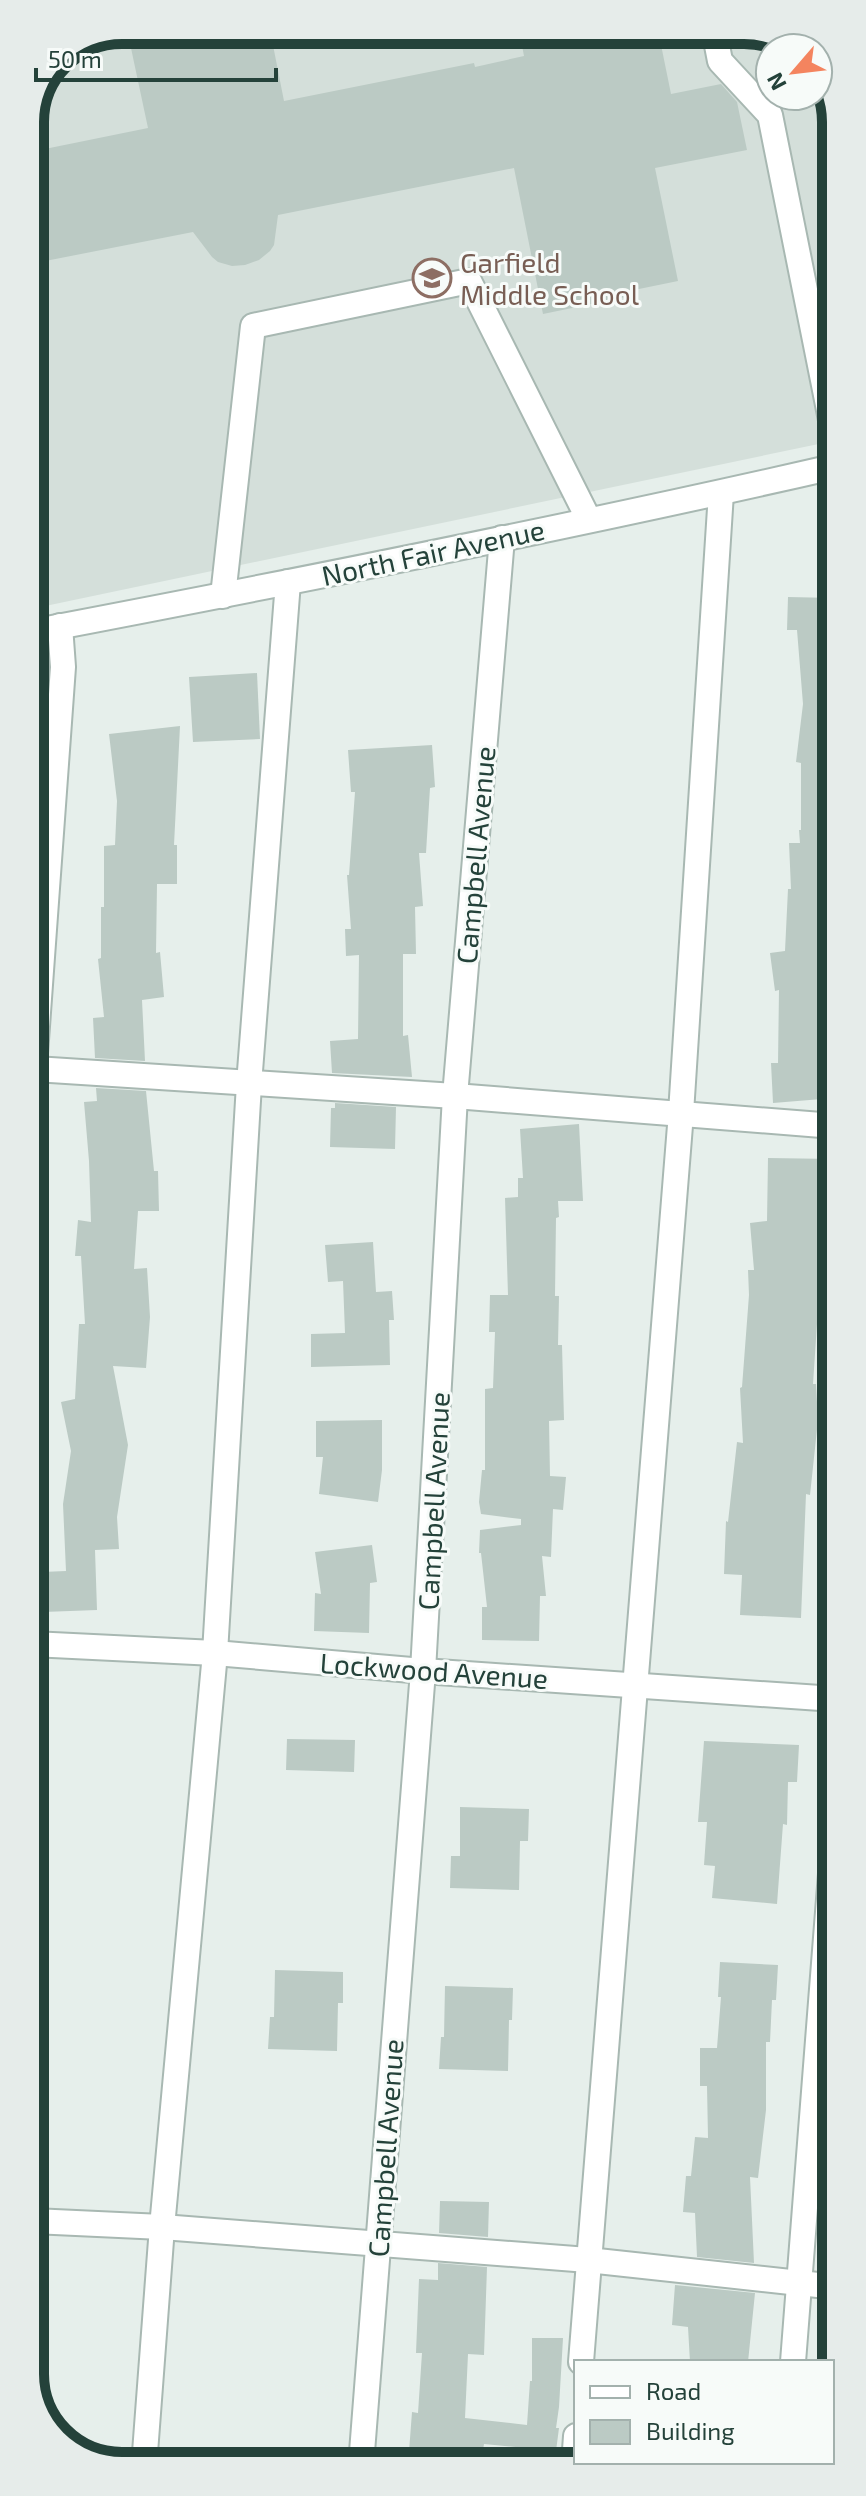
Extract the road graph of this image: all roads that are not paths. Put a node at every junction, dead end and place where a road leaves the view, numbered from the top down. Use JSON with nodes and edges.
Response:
{"nodes":[{"id":1,"x":717,"y":44,"type":"edge"},
{"id":2,"x":822,"y":375,"type":"edge"},
{"id":3,"x":822,"y":470,"type":"edge"},
{"id":4,"x":721,"y":493,"type":"junction"},
{"id":5,"x":589,"y":520,"type":"junction"},
{"id":6,"x":502,"y":538,"type":"junction"},
{"id":7,"x":288,"y":582,"type":"junction"},
{"id":8,"x":223,"y":596,"type":"junction"},
{"id":9,"x":60,"y":626,"type":"junction"},
{"id":10,"x":44,"y":629,"type":"edge"},
{"id":11,"x":44,"y":862,"type":"edge"},
{"id":12,"x":44,"y":1070,"type":"edge"},
{"id":13,"x":249,"y":1084,"type":"junction"},
{"id":14,"x":455,"y":1096,"type":"junction"},
{"id":15,"x":681,"y":1113,"type":"junction"},
{"id":16,"x":822,"y":1125,"type":"edge"},
{"id":17,"x":44,"y":1645,"type":"edge"},
{"id":18,"x":215,"y":1653,"type":"junction"},
{"id":19,"x":423,"y":1671,"type":"junction"},
{"id":20,"x":634,"y":1685,"type":"junction"},
{"id":21,"x":822,"y":1698,"type":"edge"},
{"id":22,"x":822,"y":1980,"type":"edge"},
{"id":23,"x":44,"y":2222,"type":"edge"},
{"id":24,"x":162,"y":2227,"type":"junction"},
{"id":25,"x":378,"y":2243,"type":"junction"},
{"id":26,"x":588,"y":2260,"type":"junction"},
{"id":27,"x":797,"y":2283,"type":"junction"},
{"id":28,"x":822,"y":2286,"type":"edge"},
{"id":29,"x":581,"y":2360,"type":"edge"},
{"id":30,"x":793,"y":2360,"type":"edge"},
{"id":31,"x":145,"y":2452,"type":"edge"},
{"id":32,"x":362,"y":2452,"type":"edge"}],
"edges":[{"from":1,"to":2,"type":"street"},
{"from":3,"to":4,"type":"street","name":"North Fair Avenue"},
{"from":4,"to":5,"type":"street","name":"North Fair Avenue"},
{"from":4,"to":15,"type":"street"},
{"from":5,"to":6,"type":"street","name":"North Fair Avenue"},
{"from":5,"to":8,"type":"street"},
{"from":6,"to":7,"type":"street","name":"North Fair Avenue"},
{"from":6,"to":14,"type":"street","name":"Campbell Avenue"},
{"from":7,"to":8,"type":"street","name":"North Fair Avenue"},
{"from":7,"to":13,"type":"street"},
{"from":8,"to":9,"type":"street","name":"North Fair Avenue"},
{"from":9,"to":10,"type":"street","name":"North Fair Avenue"},
{"from":9,"to":11,"type":"street"},
{"from":12,"to":13,"type":"street"},
{"from":13,"to":14,"type":"street"},
{"from":13,"to":18,"type":"street"},
{"from":14,"to":15,"type":"street"},
{"from":14,"to":19,"type":"street","name":"Campbell Avenue"},
{"from":15,"to":16,"type":"street"},
{"from":15,"to":20,"type":"street"},
{"from":17,"to":18,"type":"street","name":"Lockwood Avenue"},
{"from":18,"to":19,"type":"street","name":"Lockwood Avenue"},
{"from":18,"to":24,"type":"street"},
{"from":19,"to":20,"type":"street","name":"Lockwood Avenue"},
{"from":19,"to":25,"type":"street","name":"Campbell Avenue"},
{"from":20,"to":21,"type":"street","name":"Lockwood Avenue"},
{"from":20,"to":26,"type":"street"},
{"from":22,"to":27,"type":"street"},
{"from":23,"to":24,"type":"street"},
{"from":24,"to":25,"type":"street"},
{"from":24,"to":31,"type":"street"},
{"from":25,"to":26,"type":"street"},
{"from":25,"to":32,"type":"street","name":"Campbell Avenue"},
{"from":26,"to":27,"type":"street"},
{"from":26,"to":29,"type":"street"},
{"from":27,"to":28,"type":"street"},
{"from":27,"to":30,"type":"street"}]}
